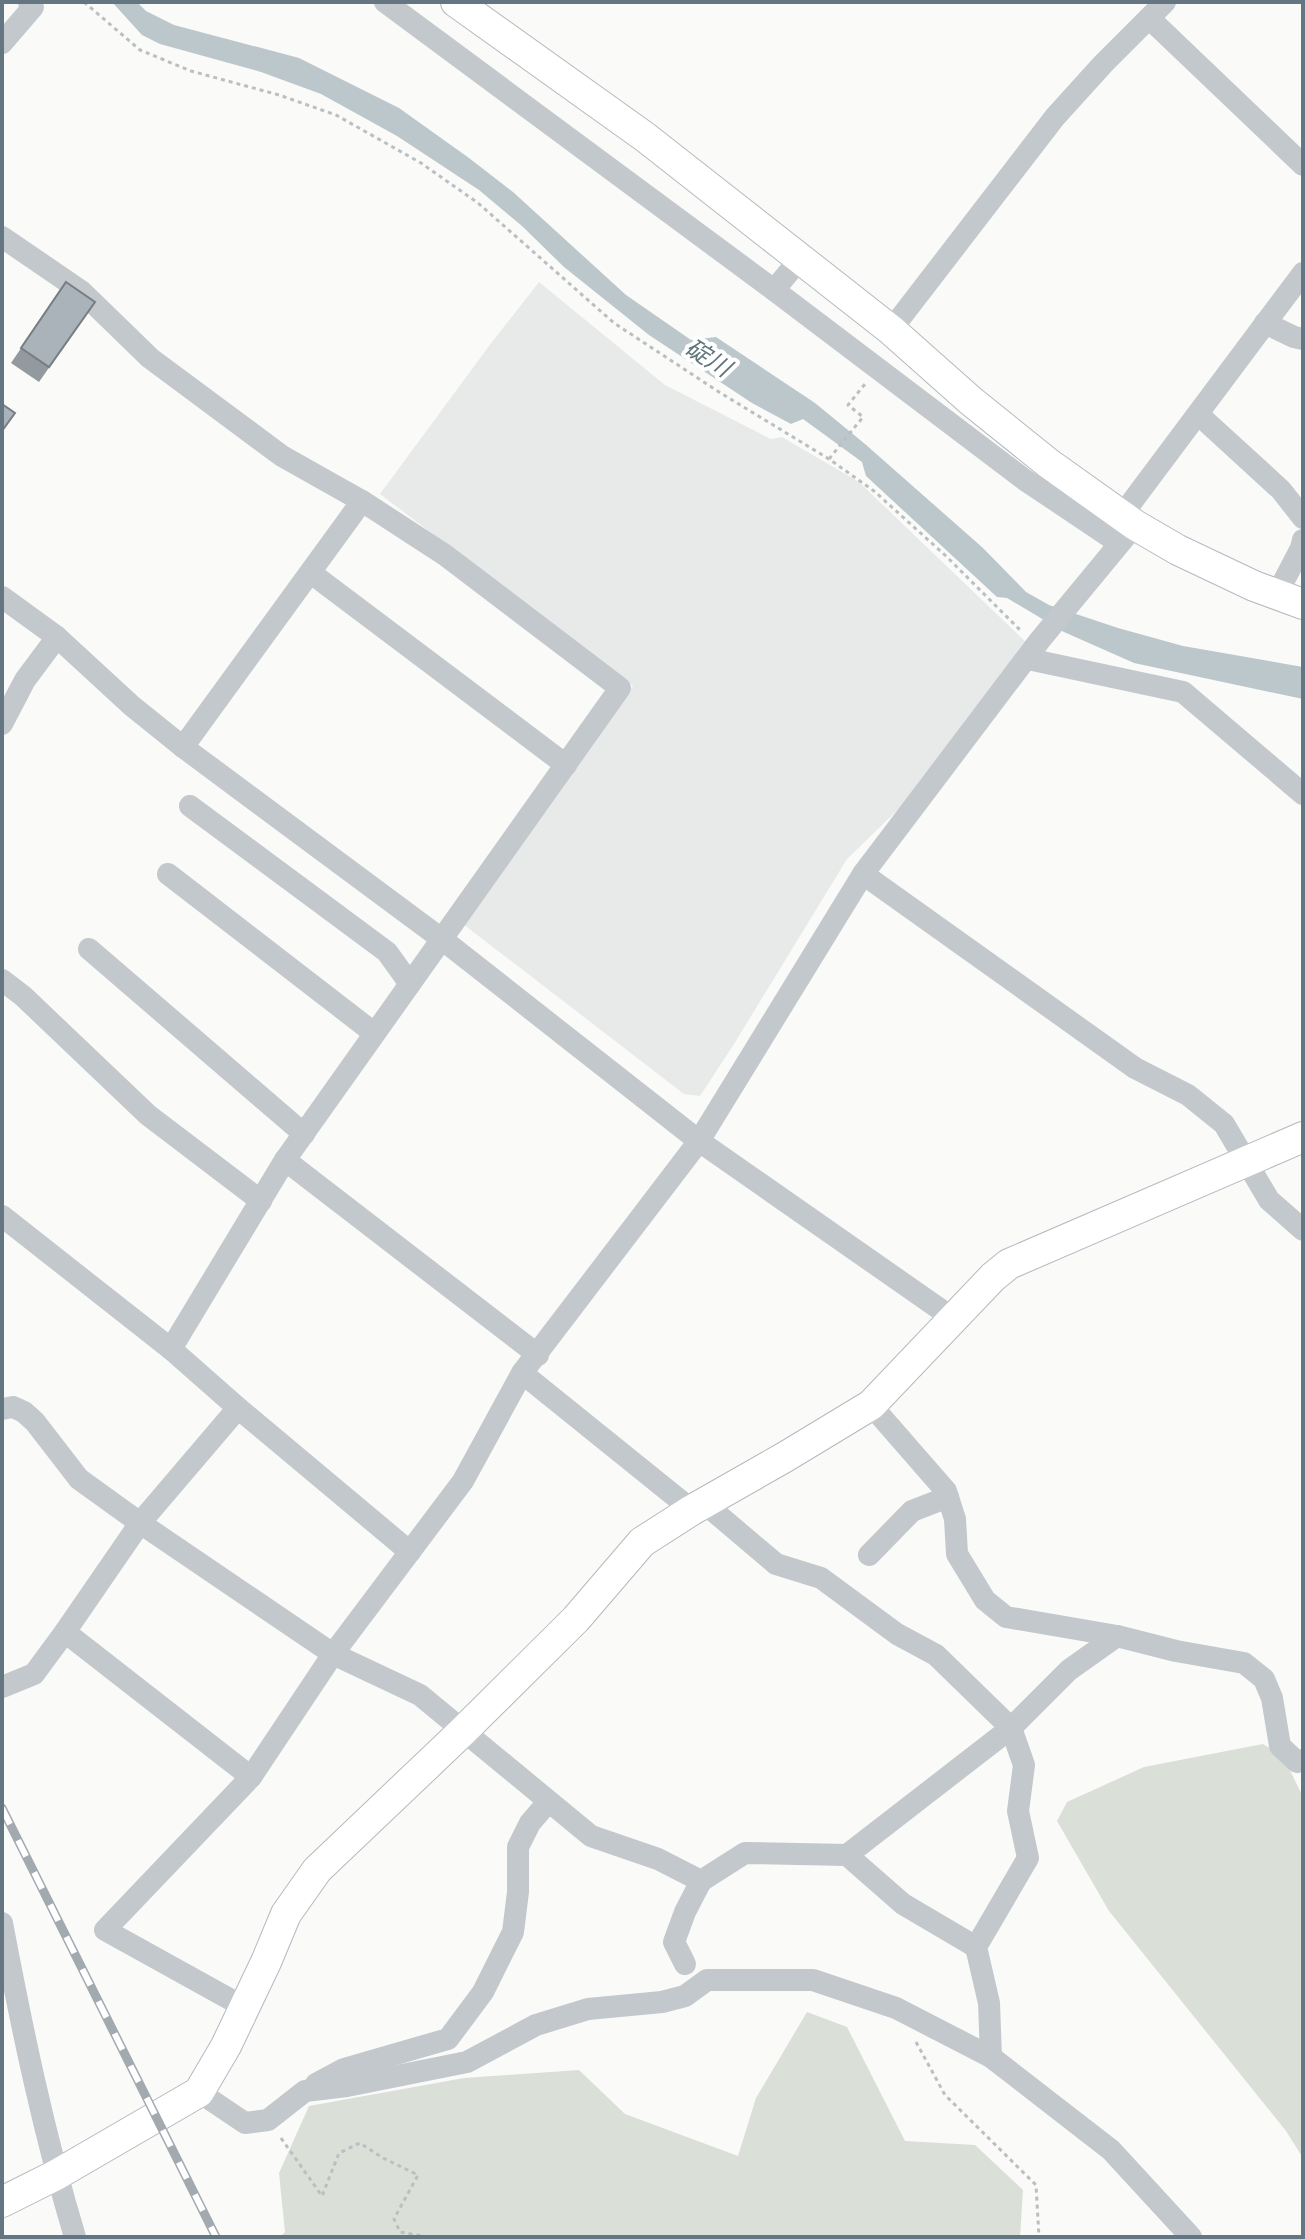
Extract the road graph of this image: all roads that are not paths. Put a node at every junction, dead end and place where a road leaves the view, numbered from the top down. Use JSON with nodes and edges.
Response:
{"nodes":[{"id":1,"x":29,"y":2,"type":"edge"},
{"id":2,"x":385,"y":2,"type":"edge"},
{"id":3,"x":456,"y":2,"type":"edge"},
{"id":4,"x":1165,"y":2,"type":"edge"},
{"id":5,"x":1149,"y":18,"type":"junction"},
{"id":6,"x":2,"y":43,"type":"edge"},
{"id":7,"x":1303,"y":165,"type":"edge"},
{"id":8,"x":2,"y":237,"type":"edge"},
{"id":9,"x":800,"y":259,"type":"junction"},
{"id":10,"x":1303,"y":273,"type":"edge"},
{"id":11,"x":774,"y":290,"type":"junction"},
{"id":12,"x":1265,"y":323,"type":"junction"},
{"id":13,"x":891,"y":330,"type":"junction"},
{"id":14,"x":1303,"y":339,"type":"edge"},
{"id":15,"x":1199,"y":415,"type":"junction"},
{"id":16,"x":362,"y":501,"type":"junction"},
{"id":17,"x":1303,"y":518,"type":"edge"},
{"id":18,"x":1126,"y":528,"type":"junction"},
{"id":19,"x":1303,"y":540,"type":"edge"},
{"id":20,"x":311,"y":573,"type":"junction"},
{"id":21,"x":2,"y":597,"type":"edge"},
{"id":22,"x":1290,"y":599,"type":"edge"},
{"id":23,"x":57,"y":637,"type":"junction"},
{"id":24,"x":1035,"y":649,"type":"junction"},
{"id":25,"x":2,"y":724,"type":"edge"},
{"id":26,"x":183,"y":747,"type":"junction"},
{"id":27,"x":566,"y":765,"type":"junction"},
{"id":28,"x":1303,"y":794,"type":"edge"},
{"id":29,"x":190,"y":806,"type":"dead end"},
{"id":30,"x":168,"y":874,"type":"dead end"},
{"id":31,"x":863,"y":874,"type":"junction"},
{"id":32,"x":443,"y":940,"type":"junction"},
{"id":33,"x":89,"y":949,"type":"dead end"},
{"id":34,"x":2,"y":980,"type":"edge"},
{"id":35,"x":410,"y":984,"type":"junction"},
{"id":36,"x":374,"y":1033,"type":"junction"},
{"id":37,"x":304,"y":1134,"type":"junction"},
{"id":38,"x":1303,"y":1137,"type":"edge"},
{"id":39,"x":699,"y":1141,"type":"junction"},
{"id":40,"x":285,"y":1160,"type":"junction"},
{"id":41,"x":1246,"y":1163,"type":"junction"},
{"id":42,"x":261,"y":1201,"type":"junction"},
{"id":43,"x":2,"y":1216,"type":"edge"},
{"id":44,"x":1303,"y":1230,"type":"edge"},
{"id":45,"x":954,"y":1319,"type":"junction"},
{"id":46,"x":171,"y":1349,"type":"junction"},
{"id":47,"x":538,"y":1355,"type":"junction"},
{"id":48,"x":522,"y":1373,"type":"junction"},
{"id":49,"x":871,"y":1405,"type":"junction"},
{"id":50,"x":238,"y":1408,"type":"junction"},
{"id":51,"x":2,"y":1409,"type":"edge"},
{"id":52,"x":948,"y":1497,"type":"junction"},
{"id":53,"x":698,"y":1506,"type":"junction"},
{"id":54,"x":140,"y":1523,"type":"junction"},
{"id":55,"x":410,"y":1552,"type":"junction"},
{"id":56,"x":869,"y":1555,"type":"dead end"},
{"id":57,"x":65,"y":1632,"type":"junction"},
{"id":58,"x":1117,"y":1636,"type":"junction"},
{"id":59,"x":333,"y":1654,"type":"junction"},
{"id":60,"x":2,"y":1687,"type":"edge"},
{"id":61,"x":1011,"y":1728,"type":"junction"},
{"id":62,"x":462,"y":1732,"type":"junction"},
{"id":63,"x":1303,"y":1760,"type":"edge"},
{"id":64,"x":251,"y":1777,"type":"junction"},
{"id":65,"x":548,"y":1802,"type":"junction"},
{"id":66,"x":847,"y":1855,"type":"junction"},
{"id":67,"x":701,"y":1881,"type":"junction"},
{"id":68,"x":2,"y":1923,"type":"edge"},
{"id":69,"x":976,"y":1947,"type":"junction"},
{"id":70,"x":685,"y":1964,"type":"dead end"},
{"id":71,"x":244,"y":2007,"type":"junction"},
{"id":72,"x":991,"y":2057,"type":"junction"},
{"id":73,"x":305,"y":2091,"type":"junction"},
{"id":74,"x":199,"y":2092,"type":"junction"},
{"id":75,"x":56,"y":2175,"type":"junction"},
{"id":76,"x":2,"y":2202,"type":"edge"},
{"id":77,"x":75,"y":2237,"type":"edge"},
{"id":78,"x":1191,"y":2237,"type":"edge"}],
"edges":[{"from":1,"to":6,"type":"street"},
{"from":2,"to":11,"type":"street"},
{"from":3,"to":9,"type":"street"},
{"from":4,"to":5,"type":"street"},
{"from":5,"to":7,"type":"street"},
{"from":5,"to":13,"type":"street"},
{"from":8,"to":16,"type":"street"},
{"from":9,"to":11,"type":"street"},
{"from":9,"to":13,"type":"street"},
{"from":10,"to":12,"type":"street"},
{"from":11,"to":18,"type":"street"},
{"from":12,"to":14,"type":"street"},
{"from":12,"to":15,"type":"street"},
{"from":13,"to":18,"type":"street"},
{"from":15,"to":17,"type":"street"},
{"from":15,"to":18,"type":"street"},
{"from":16,"to":20,"type":"street"},
{"from":16,"to":27,"type":"street"},
{"from":18,"to":22,"type":"street"},
{"from":18,"to":24,"type":"street"},
{"from":19,"to":22,"type":"street"},
{"from":20,"to":26,"type":"street"},
{"from":20,"to":27,"type":"street"},
{"from":21,"to":23,"type":"street"},
{"from":23,"to":25,"type":"street"},
{"from":23,"to":26,"type":"street"},
{"from":24,"to":28,"type":"street"},
{"from":24,"to":31,"type":"street"},
{"from":26,"to":32,"type":"street"},
{"from":27,"to":32,"type":"street"},
{"from":29,"to":35,"type":"street"},
{"from":30,"to":36,"type":"street"},
{"from":31,"to":39,"type":"street"},
{"from":31,"to":41,"type":"street"},
{"from":32,"to":35,"type":"street"},
{"from":32,"to":39,"type":"street"},
{"from":33,"to":37,"type":"street"},
{"from":34,"to":42,"type":"street"},
{"from":35,"to":36,"type":"street"},
{"from":36,"to":37,"type":"street"},
{"from":37,"to":40,"type":"street"},
{"from":38,"to":41,"type":"street"},
{"from":39,"to":45,"type":"street"},
{"from":39,"to":47,"type":"street"},
{"from":40,"to":42,"type":"street"},
{"from":40,"to":47,"type":"street"},
{"from":41,"to":44,"type":"street"},
{"from":41,"to":45,"type":"street"},
{"from":42,"to":46,"type":"street"},
{"from":43,"to":46,"type":"street"},
{"from":45,"to":49,"type":"street"},
{"from":46,"to":50,"type":"street"},
{"from":47,"to":48,"type":"street"},
{"from":48,"to":53,"type":"street"},
{"from":48,"to":55,"type":"street"},
{"from":49,"to":52,"type":"street"},
{"from":49,"to":53,"type":"street"},
{"from":50,"to":54,"type":"street"},
{"from":50,"to":55,"type":"street"},
{"from":51,"to":54,"type":"street"},
{"from":52,"to":56,"type":"street"},
{"from":52,"to":58,"type":"street"},
{"from":53,"to":61,"type":"street"},
{"from":53,"to":62,"type":"street"},
{"from":54,"to":57,"type":"street"},
{"from":54,"to":59,"type":"street"},
{"from":55,"to":59,"type":"street"},
{"from":57,"to":60,"type":"street"},
{"from":57,"to":64,"type":"street"},
{"from":58,"to":61,"type":"street"},
{"from":58,"to":63,"type":"street"},
{"from":59,"to":62,"type":"street"},
{"from":59,"to":64,"type":"street"},
{"from":61,"to":66,"type":"street"},
{"from":61,"to":69,"type":"street"},
{"from":62,"to":65,"type":"street"},
{"from":62,"to":71,"type":"street"},
{"from":64,"to":71,"type":"street"},
{"from":65,"to":67,"type":"street"},
{"from":65,"to":73,"type":"street"},
{"from":66,"to":67,"type":"street"},
{"from":66,"to":69,"type":"street"},
{"from":67,"to":70,"type":"street"},
{"from":68,"to":75,"type":"street"},
{"from":69,"to":72,"type":"street"},
{"from":71,"to":74,"type":"street"},
{"from":72,"to":73,"type":"street"},
{"from":72,"to":78,"type":"street"},
{"from":73,"to":74,"type":"street"},
{"from":74,"to":75,"type":"street"},
{"from":75,"to":76,"type":"street"},
{"from":75,"to":77,"type":"street"}]}
